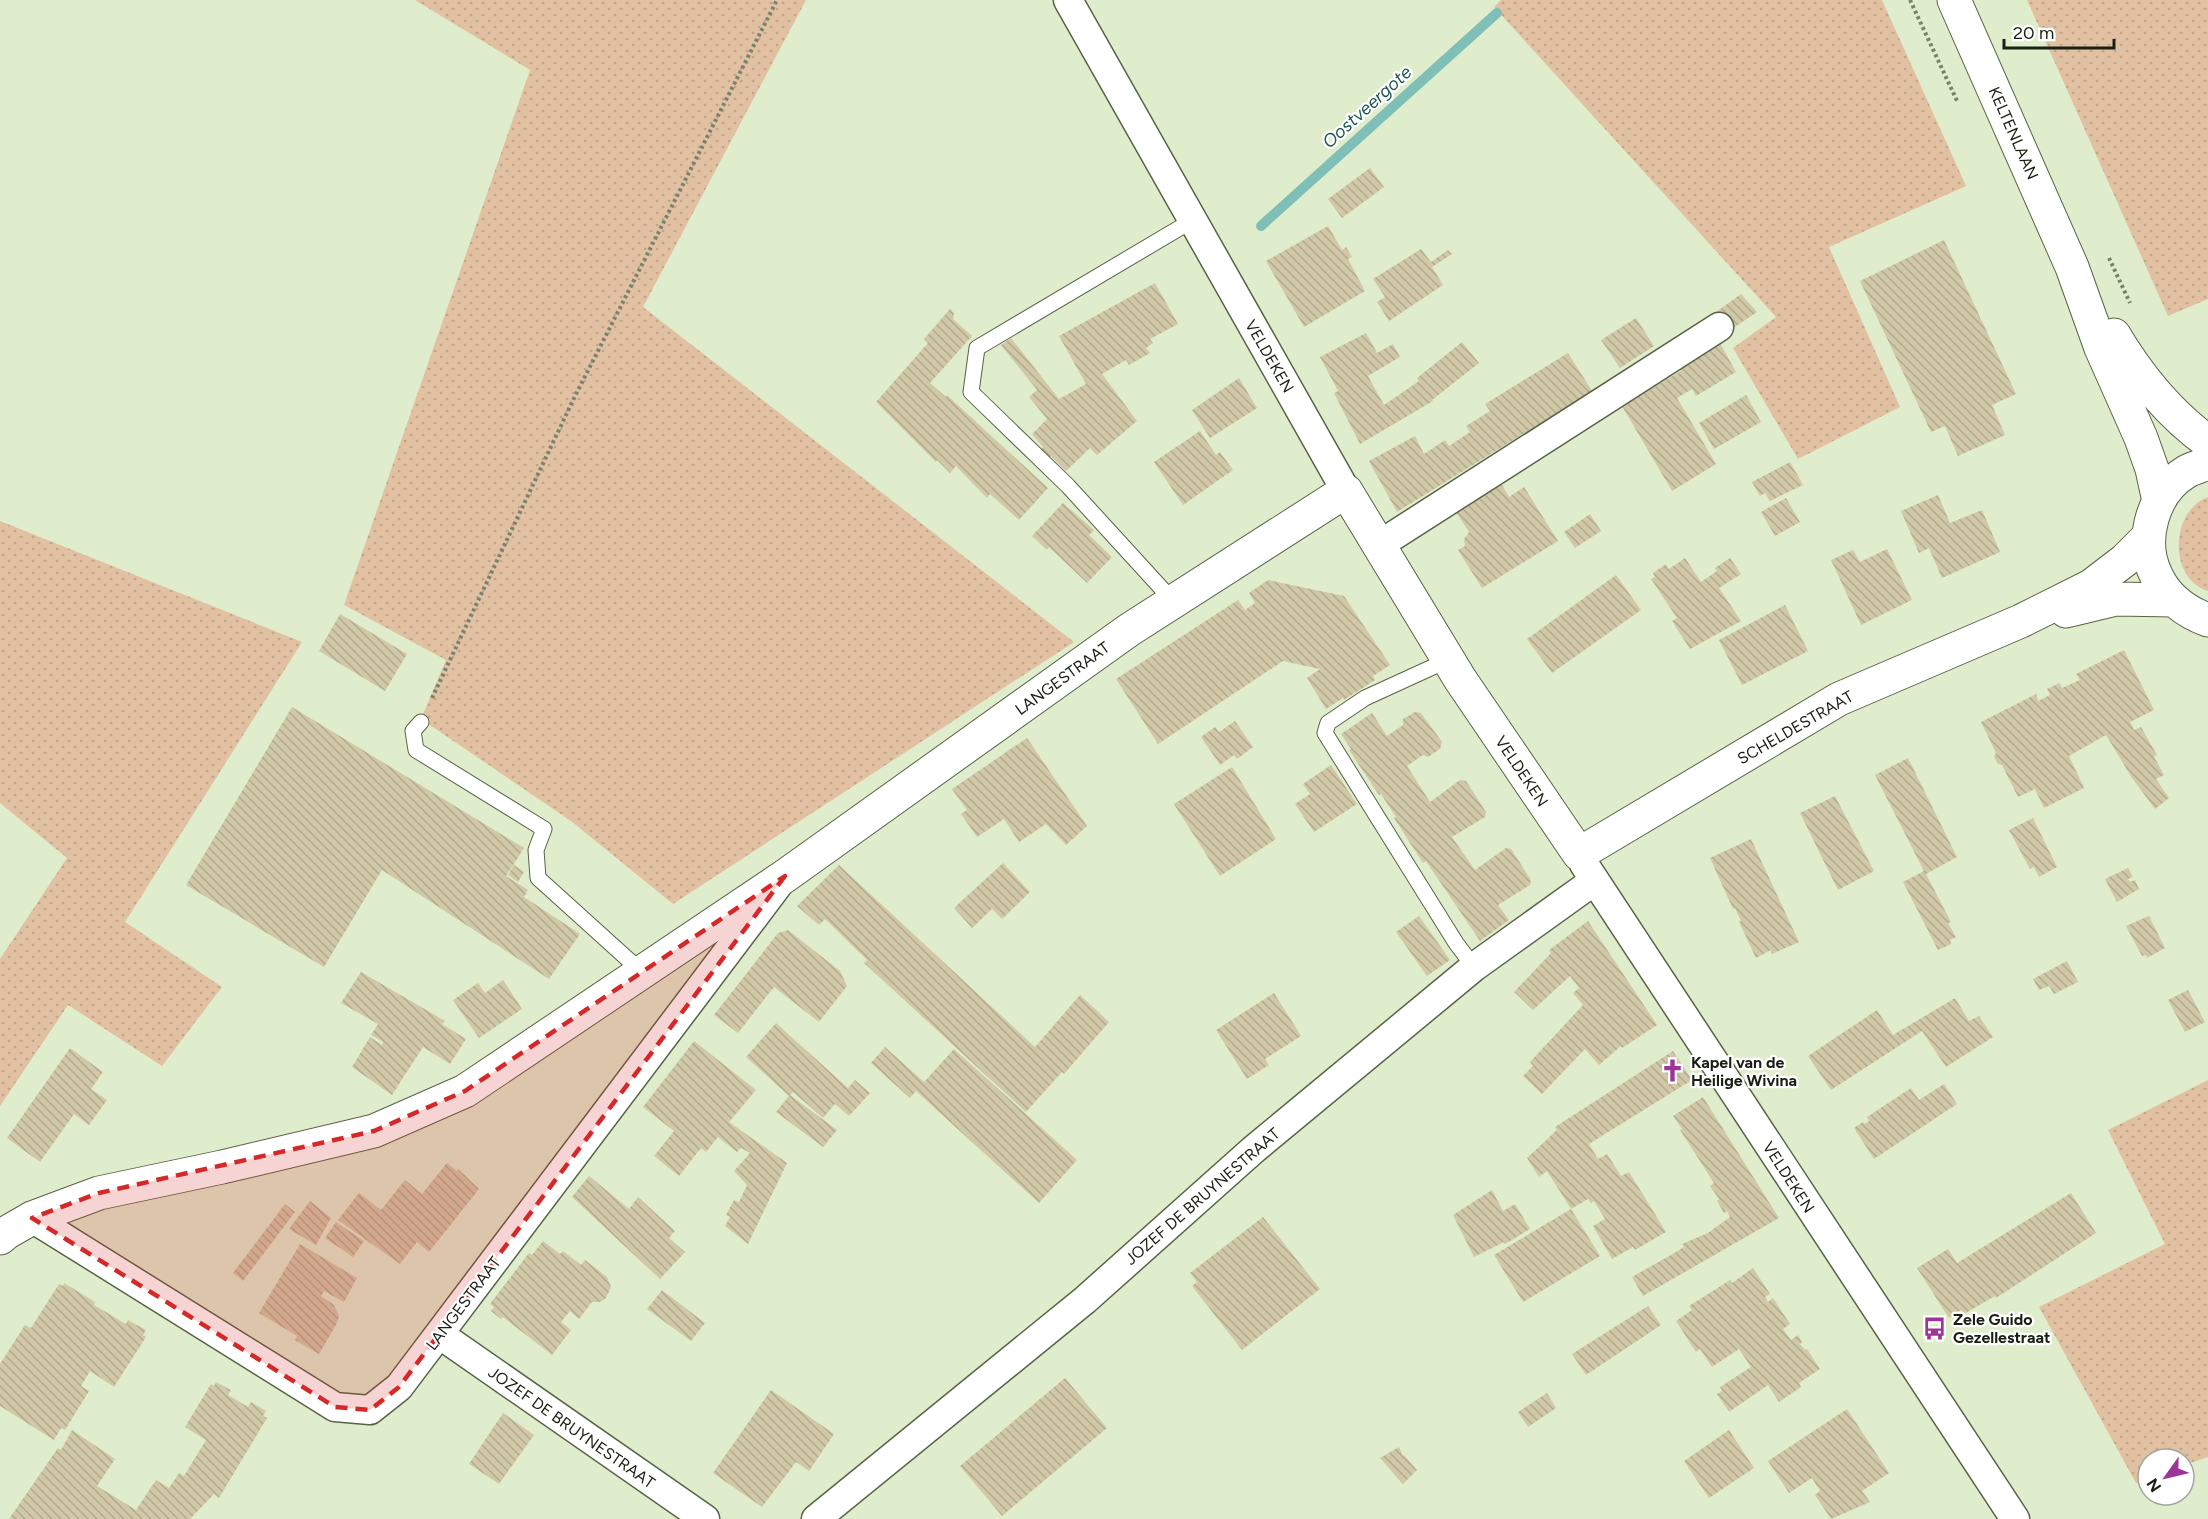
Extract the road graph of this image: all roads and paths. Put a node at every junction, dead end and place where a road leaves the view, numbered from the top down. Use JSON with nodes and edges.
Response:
{"nodes":[{"id":1,"x":777,"y":0,"type":"edge"},
{"id":2,"x":1068,"y":0,"type":"edge"},
{"id":3,"x":1954,"y":0,"type":"edge"},
{"id":4,"x":1193,"y":220,"type":"junction"},
{"id":5,"x":2105,"y":250,"type":"dead end"},
{"id":6,"x":2072,"y":267,"type":"junction"},
{"id":7,"x":2130,"y":304,"type":"dead end"},
{"id":8,"x":1719,"y":327,"type":"dead end"},
{"id":9,"x":2208,"y":442,"type":"edge"},
{"id":10,"x":2208,"y":463,"type":"edge"},
{"id":11,"x":1346,"y":491,"type":"junction"},
{"id":12,"x":2159,"y":501,"type":"junction"},
{"id":13,"x":2149,"y":536,"type":"junction"},
{"id":14,"x":1379,"y":545,"type":"junction"},
{"id":15,"x":1174,"y":602,"type":"junction"},
{"id":16,"x":2197,"y":615,"type":"edge"},
{"id":17,"x":2021,"y":621,"type":"junction"},
{"id":18,"x":1448,"y":660,"type":"junction"},
{"id":19,"x":421,"y":722,"type":"joint"},
{"id":20,"x":1587,"y":867,"type":"junction"},
{"id":21,"x":784,"y":876,"type":"junction"},
{"id":22,"x":1474,"y":966,"type":"junction"},
{"id":23,"x":642,"y":972,"type":"junction"},
{"id":24,"x":10,"y":1229,"type":"edge"},
{"id":25,"x":439,"y":1334,"type":"junction"},
{"id":26,"x":2004,"y":1516,"type":"edge"},
{"id":27,"x":705,"y":1519,"type":"edge"},
{"id":28,"x":816,"y":1519,"type":"edge"}],
"edges":[{"from":1,"to":19,"type":"path"},
{"from":2,"to":4,"type":"street","name":"VELDEKEN"},
{"from":3,"to":6,"type":"street","name":"KELTENLAAN"},
{"from":4,"to":11,"type":"street","name":"VELDEKEN"},
{"from":4,"to":15,"type":"lane"},
{"from":5,"to":7,"type":"path"},
{"from":6,"to":9,"type":"street","name":"KELTENLAAN"},
{"from":6,"to":12,"type":"street","name":"KELTENLAAN"},
{"from":8,"to":14,"type":"street"},
{"from":10,"to":12,"type":"street"},
{"from":11,"to":14,"type":"street","name":"VELDEKEN"},
{"from":11,"to":15,"type":"street","name":"LANGESTRAAT"},
{"from":12,"to":13,"type":"street"},
{"from":13,"to":16,"type":"street"},
{"from":13,"to":17,"type":"street","name":"SCHELDESTRAAT"},
{"from":14,"to":18,"type":"street","name":"VELDEKEN"},
{"from":15,"to":21,"type":"street","name":"LANGESTRAAT"},
{"from":16,"to":17,"type":"street","name":"SCHELDESTRAAT"},
{"from":17,"to":20,"type":"street","name":"SCHELDESTRAAT"},
{"from":18,"to":20,"type":"street","name":"VELDEKEN"},
{"from":18,"to":22,"type":"lane"},
{"from":19,"to":23,"type":"lane"},
{"from":20,"to":22,"type":"street","name":"JOZEF DE BRUYNESTRAAT"},
{"from":20,"to":26,"type":"street","name":"VELDEKEN"},
{"from":21,"to":23,"type":"street","name":"LANGESTRAAT"},
{"from":21,"to":25,"type":"street","name":"LANGESTRAAT"},
{"from":22,"to":28,"type":"street","name":"JOZEF DE BRUYNESTRAAT"},
{"from":23,"to":24,"type":"street","name":"LANGESTRAAT"},
{"from":24,"to":25,"type":"street","name":"LANGESTRAAT"},
{"from":25,"to":27,"type":"street","name":"JOZEF DE BRUYNESTRAAT"}]}
